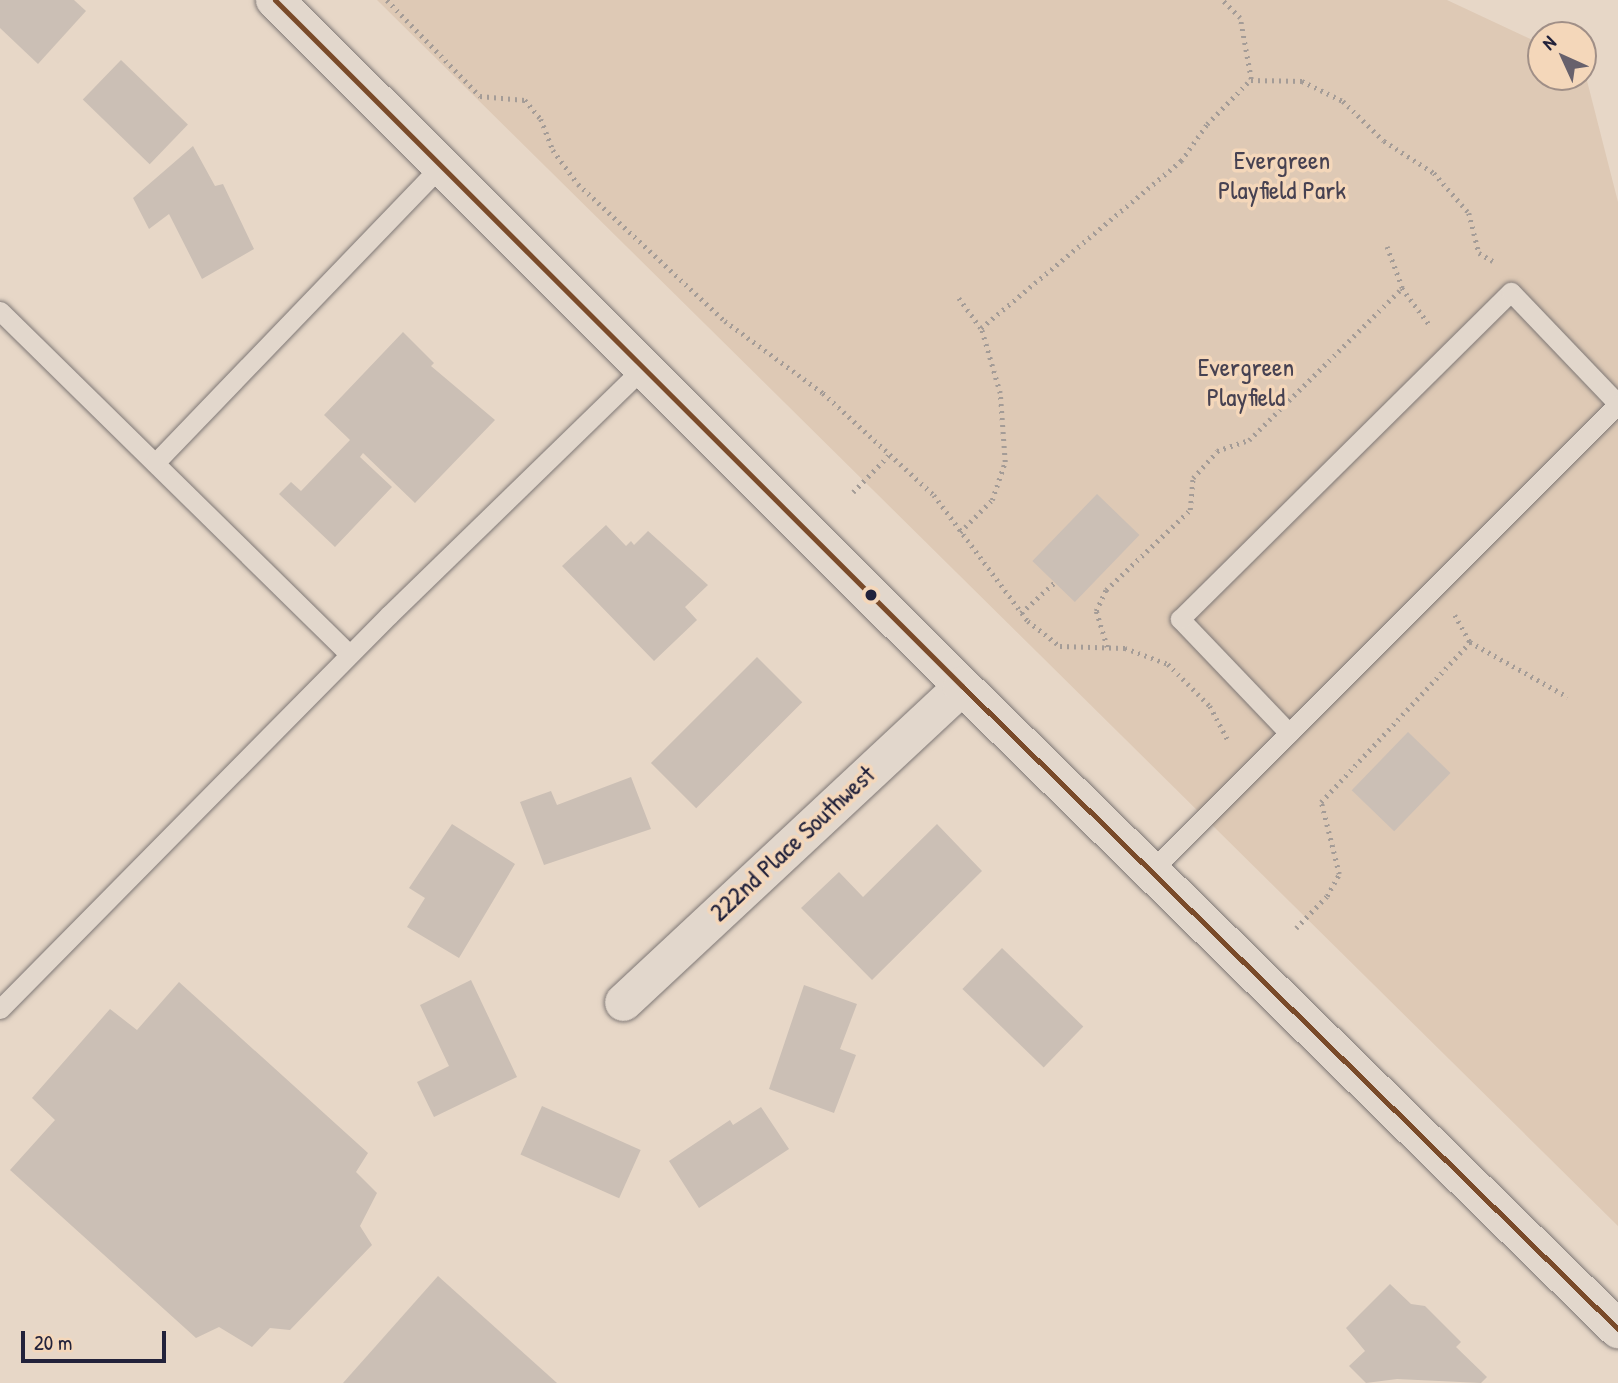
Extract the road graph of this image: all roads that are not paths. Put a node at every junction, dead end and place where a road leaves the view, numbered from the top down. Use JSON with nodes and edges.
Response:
{"nodes":[{"id":1,"x":275,"y":0,"type":"edge"},
{"id":2,"x":441,"y":166,"type":"junction"},
{"id":3,"x":0,"y":310,"type":"edge"},
{"id":4,"x":643,"y":368,"type":"junction"},
{"id":5,"x":1618,"y":404,"type":"edge"},
{"id":6,"x":155,"y":463,"type":"junction"},
{"id":7,"x":349,"y":654,"type":"junction"},
{"id":8,"x":962,"y":686,"type":"junction"},
{"id":9,"x":1289,"y":733,"type":"junction"},
{"id":10,"x":1150,"y":871,"type":"junction"},
{"id":11,"x":3,"y":1002,"type":"edge"},
{"id":12,"x":623,"y":1002,"type":"dead end"},
{"id":13,"x":1618,"y":1329,"type":"edge"}],
"edges":[{"from":1,"to":2,"type":"main road"},
{"from":2,"to":4,"type":"main road"},
{"from":2,"to":6,"type":"lane"},
{"from":3,"to":6,"type":"lane"},
{"from":4,"to":7,"type":"lane"},
{"from":4,"to":8,"type":"main road"},
{"from":5,"to":9,"type":"lane"},
{"from":5,"to":9,"type":"lane"},
{"from":6,"to":7,"type":"lane"},
{"from":7,"to":11,"type":"lane"},
{"from":8,"to":10,"type":"main road"},
{"from":8,"to":12,"type":"street","name":"222nd Place Southwest"},
{"from":9,"to":10,"type":"lane"},
{"from":10,"to":13,"type":"main road"}]}
